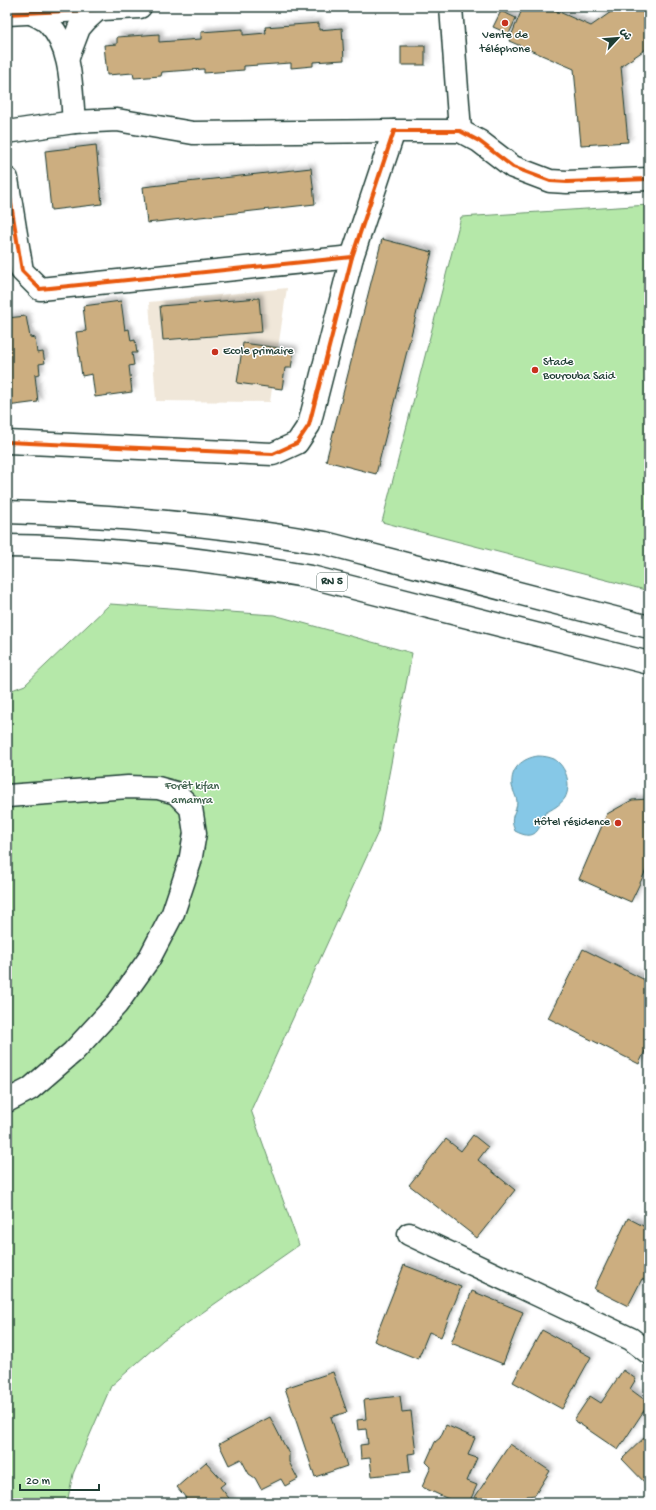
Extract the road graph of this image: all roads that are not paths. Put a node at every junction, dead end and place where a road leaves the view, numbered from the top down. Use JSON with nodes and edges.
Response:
{"nodes":[{"id":1,"x":140,"y":7,"type":"edge"},
{"id":2,"x":451,"y":7,"type":"edge"},
{"id":3,"x":97,"y":10,"type":"junction"},
{"id":4,"x":31,"y":13,"type":"junction"},
{"id":5,"x":7,"y":14,"type":"edge"},
{"id":6,"x":68,"y":57,"type":"junction"},
{"id":7,"x":74,"y":122,"type":"junction"},
{"id":8,"x":394,"y":131,"type":"junction"},
{"id":9,"x":460,"y":131,"type":"junction"},
{"id":10,"x":7,"y":132,"type":"edge"},
{"id":11,"x":7,"y":179,"type":"edge"},
{"id":12,"x":649,"y":179,"type":"edge"},
{"id":13,"x":352,"y":256,"type":"junction"},
{"id":14,"x":7,"y":442,"type":"edge"},
{"id":15,"x":7,"y":512,"type":"edge"},
{"id":16,"x":7,"y":546,"type":"edge"},
{"id":17,"x":649,"y":627,"type":"edge"},
{"id":18,"x":649,"y":663,"type":"edge"},
{"id":19,"x":7,"y":796,"type":"edge"},
{"id":20,"x":7,"y":1101,"type":"edge"},
{"id":21,"x":409,"y":1234,"type":"dead end"},
{"id":22,"x":649,"y":1353,"type":"edge"}],
"edges":[{"from":1,"to":3,"type":"street"},
{"from":2,"to":9,"type":"street"},
{"from":3,"to":4,"type":"street"},
{"from":3,"to":6,"type":"street"},
{"from":4,"to":5,"type":"street"},
{"from":4,"to":6,"type":"street"},
{"from":6,"to":7,"type":"street"},
{"from":7,"to":8,"type":"street"},
{"from":7,"to":10,"type":"street"},
{"from":8,"to":9,"type":"street"},
{"from":8,"to":13,"type":"street"},
{"from":9,"to":12,"type":"street"},
{"from":11,"to":13,"type":"street"},
{"from":13,"to":14,"type":"street"},
{"from":15,"to":17,"type":"street"},
{"from":16,"to":18,"type":"street","number":"RN 5"},
{"from":19,"to":20,"type":"street"},
{"from":21,"to":22,"type":"street"}]}
